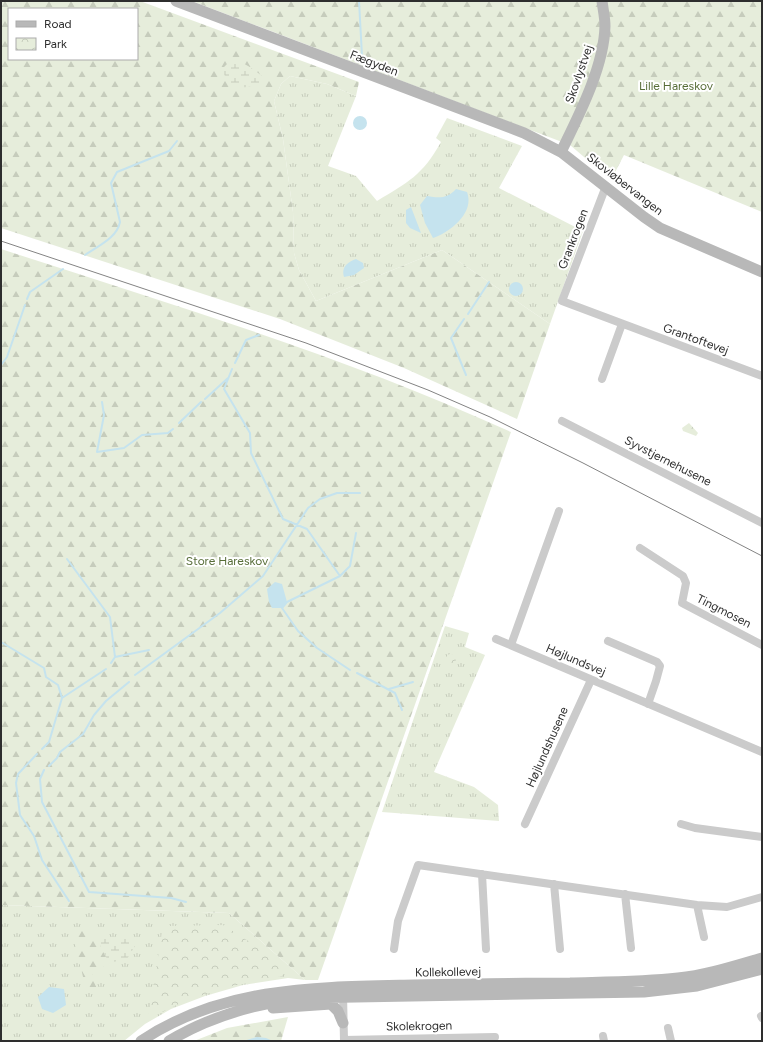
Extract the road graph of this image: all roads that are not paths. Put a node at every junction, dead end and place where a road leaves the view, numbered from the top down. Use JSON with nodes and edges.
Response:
{"nodes":[{"id":1,"x":176,"y":1,"type":"edge"},
{"id":2,"x":602,"y":1,"type":"edge"},
{"id":3,"x":562,"y":152,"type":"junction"},
{"id":4,"x":606,"y":186,"type":"junction"},
{"id":5,"x":762,"y":272,"type":"edge"},
{"id":6,"x":562,"y":301,"type":"joint"},
{"id":7,"x":622,"y":324,"type":"junction"},
{"id":8,"x":762,"y":376,"type":"edge"},
{"id":9,"x":602,"y":379,"type":"dead end"},
{"id":10,"x":562,"y":421,"type":"dead end"},
{"id":11,"x":559,"y":511,"type":"dead end"},
{"id":12,"x":762,"y":523,"type":"edge"},
{"id":13,"x":640,"y":548,"type":"dead end"},
{"id":14,"x":496,"y":638,"type":"dead end"},
{"id":15,"x":608,"y":641,"type":"dead end"},
{"id":16,"x":512,"y":645,"type":"junction"},
{"id":17,"x":762,"y":645,"type":"edge"},
{"id":18,"x":591,"y":680,"type":"junction"},
{"id":19,"x":648,"y":704,"type":"junction"},
{"id":20,"x":762,"y":752,"type":"edge"},
{"id":21,"x":525,"y":824,"type":"dead end"},
{"id":22,"x":681,"y":824,"type":"dead end"},
{"id":23,"x":762,"y":837,"type":"edge"},
{"id":24,"x":482,"y":874,"type":"junction"},
{"id":25,"x":554,"y":884,"type":"junction"},
{"id":26,"x":625,"y":894,"type":"junction"},
{"id":27,"x":762,"y":897,"type":"edge"},
{"id":28,"x":697,"y":905,"type":"junction"},
{"id":29,"x":704,"y":937,"type":"dead end"},
{"id":30,"x":560,"y":948,"type":"dead end"},
{"id":31,"x":631,"y":948,"type":"dead end"},
{"id":32,"x":486,"y":949,"type":"dead end"},
{"id":33,"x":394,"y":950,"type":"dead end"},
{"id":34,"x":762,"y":958,"type":"edge"},
{"id":35,"x":762,"y":969,"type":"edge"},
{"id":36,"x":343,"y":991,"type":"junction"},
{"id":37,"x":240,"y":1009,"type":"junction"},
{"id":38,"x":343,"y":1023,"type":"junction"},
{"id":39,"x":668,"y":1028,"type":"dead end"},
{"id":40,"x":495,"y":1037,"type":"dead end"},
{"id":41,"x":344,"y":1040,"type":"edge"},
{"id":42,"x":141,"y":1041,"type":"edge"},
{"id":43,"x":170,"y":1041,"type":"edge"},
{"id":44,"x":671,"y":1041,"type":"edge"}],
"edges":[{"from":1,"to":3,"type":"street","name":"Fægyden"},
{"from":2,"to":3,"type":"street","name":"Skovlystvej"},
{"from":3,"to":4,"type":"street","name":"Skovløbervangen"},
{"from":4,"to":5,"type":"street","name":"Skovløbervangen"},
{"from":4,"to":6,"type":"street","name":"Grankrogen"},
{"from":6,"to":7,"type":"street","name":"Grantoftevej"},
{"from":7,"to":8,"type":"street","name":"Grantoftevej"},
{"from":7,"to":9,"type":"street"},
{"from":10,"to":12,"type":"street","name":"Syvstjernehusene"},
{"from":11,"to":16,"type":"street"},
{"from":13,"to":17,"type":"street","name":"Tingmosen"},
{"from":14,"to":16,"type":"street","name":"Højlundsvej"},
{"from":15,"to":19,"type":"street"},
{"from":16,"to":18,"type":"street","name":"Højlundsvej"},
{"from":18,"to":19,"type":"street","name":"Højlundsvej"},
{"from":18,"to":21,"type":"street","name":"Højlundshusene"},
{"from":19,"to":20,"type":"street","name":"Højlundsvej"},
{"from":22,"to":23,"type":"street"},
{"from":24,"to":25,"type":"street"},
{"from":24,"to":32,"type":"street"},
{"from":24,"to":33,"type":"street"},
{"from":25,"to":26,"type":"street"},
{"from":25,"to":30,"type":"street"},
{"from":26,"to":28,"type":"street"},
{"from":26,"to":31,"type":"street"},
{"from":27,"to":28,"type":"street"},
{"from":28,"to":29,"type":"street"},
{"from":34,"to":36,"type":"street","name":"Kollekollevej"},
{"from":35,"to":36,"type":"street","name":"Kollekollevej"},
{"from":36,"to":37,"type":"street","name":"Kollekollevej"},
{"from":36,"to":38,"type":"street","name":"Skolekrogen"},
{"from":36,"to":42,"type":"street","name":"Kollekollevej"},
{"from":37,"to":38,"type":"street"},
{"from":37,"to":43,"type":"street","name":"Kollekollevej"},
{"from":38,"to":41,"type":"street","name":"Skolekrogen"},
{"from":39,"to":44,"type":"street"},
{"from":40,"to":41,"type":"street","name":"Skolekrogen"}]}
